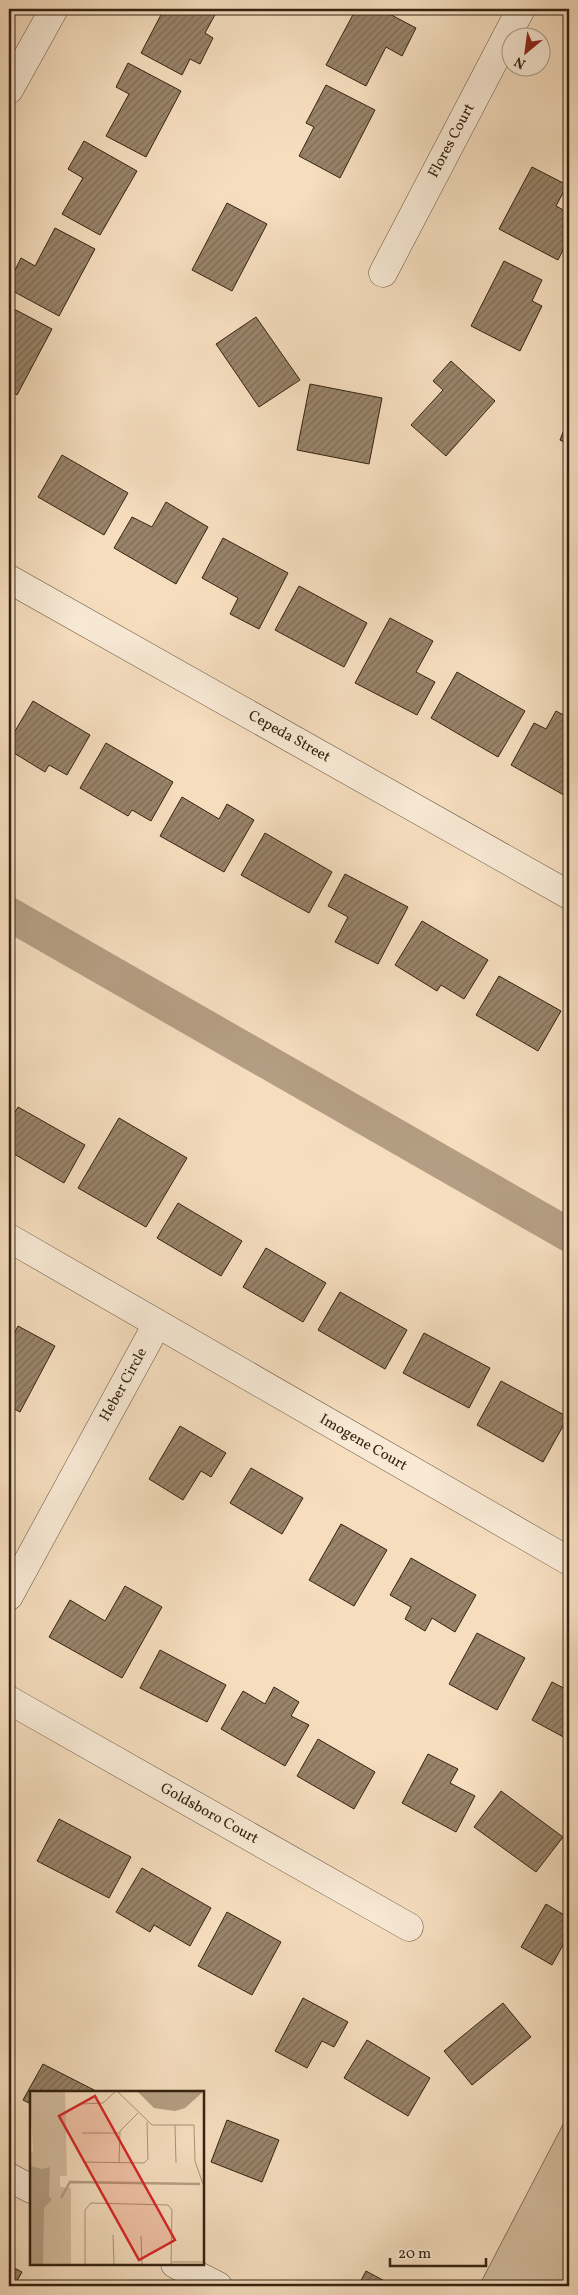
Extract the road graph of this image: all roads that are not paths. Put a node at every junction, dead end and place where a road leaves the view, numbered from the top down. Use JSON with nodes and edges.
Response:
{"nodes":[{"id":1,"x":54,"y":9,"type":"edge"},
{"id":2,"x":521,"y":9,"type":"edge"},
{"id":3,"x":9,"y":90,"type":"edge"},
{"id":4,"x":383,"y":273,"type":"dead end"},
{"id":5,"x":9,"y":579,"type":"edge"},
{"id":6,"x":569,"y":895,"type":"edge"},
{"id":7,"x":9,"y":1238,"type":"edge"},
{"id":8,"x":157,"y":1324,"type":"junction"},
{"id":9,"x":569,"y":1561,"type":"edge"},
{"id":10,"x":9,"y":1596,"type":"edge"},
{"id":11,"x":9,"y":1700,"type":"edge"},
{"id":12,"x":409,"y":1927,"type":"dead end"},
{"id":13,"x":9,"y":2177,"type":"edge"},
{"id":14,"x":30,"y":2188,"type":"edge"},
{"id":15,"x":177,"y":2265,"type":"edge"},
{"id":16,"x":218,"y":2286,"type":"edge"}],
"edges":[{"from":1,"to":3,"type":"street"},
{"from":2,"to":4,"type":"street","name":"Flores Court"},
{"from":5,"to":6,"type":"street","name":"Cepeda Street"},
{"from":7,"to":8,"type":"street"},
{"from":8,"to":9,"type":"street","name":"Imogene Court"},
{"from":8,"to":10,"type":"street","name":"Heber Circle"},
{"from":11,"to":12,"type":"street","name":"Goldsboro Court"},
{"from":13,"to":14,"type":"street"},
{"from":15,"to":16,"type":"street"}]}
